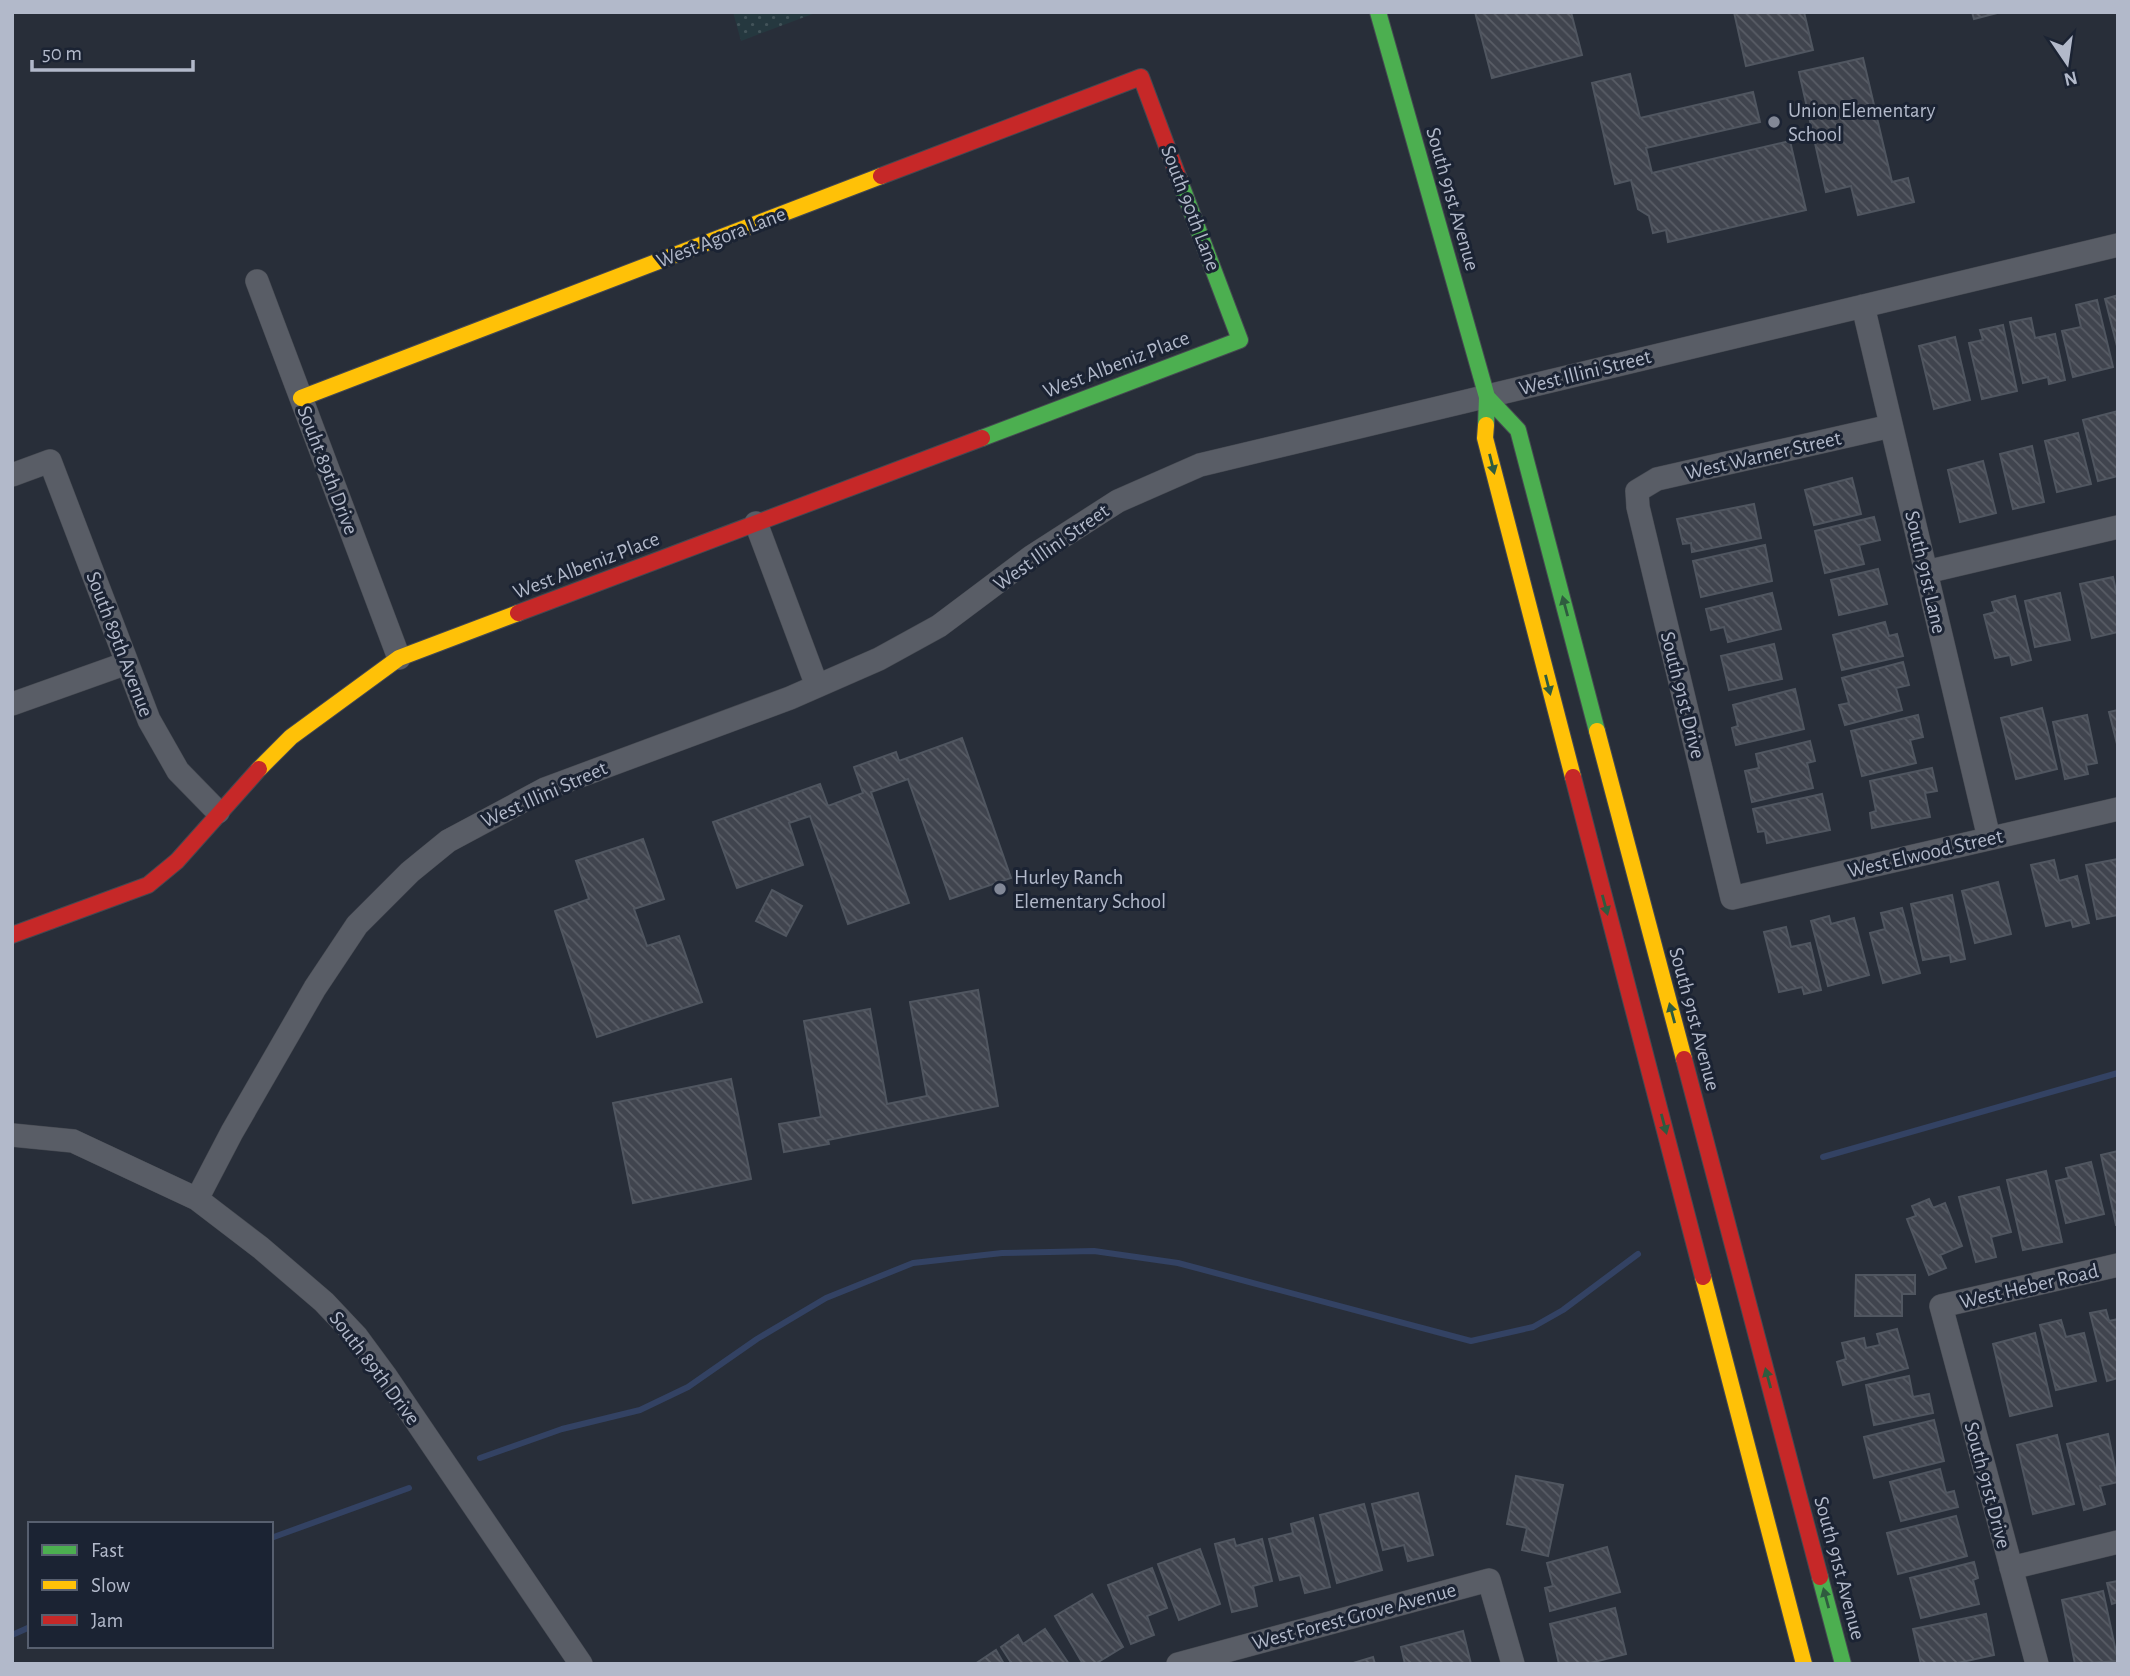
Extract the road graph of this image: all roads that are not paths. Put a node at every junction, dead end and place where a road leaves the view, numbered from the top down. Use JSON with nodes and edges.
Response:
{"nodes":[{"id":1,"x":1378,"y":12,"type":"edge"},
{"id":2,"x":1141,"y":77,"type":"joint"},
{"id":3,"x":2118,"y":245,"type":"edge"},
{"id":4,"x":257,"y":281,"type":"dead end"},
{"id":5,"x":1863,"y":306,"type":"junction"},
{"id":6,"x":1240,"y":340,"type":"joint"},
{"id":7,"x":1487,"y":397,"type":"junction"},
{"id":8,"x":301,"y":398,"type":"junction"},
{"id":9,"x":1891,"y":426,"type":"junction"},
{"id":10,"x":12,"y":475,"type":"edge"},
{"id":11,"x":1637,"y":491,"type":"joint"},
{"id":12,"x":756,"y":523,"type":"junction"},
{"id":13,"x":2118,"y":527,"type":"edge"},
{"id":14,"x":1926,"y":572,"type":"junction"},
{"id":15,"x":399,"y":659,"type":"junction"},
{"id":16,"x":127,"y":663,"type":"junction"},
{"id":17,"x":817,"y":686,"type":"junction"},
{"id":18,"x":12,"y":704,"type":"edge"},
{"id":19,"x":2118,"y":809,"type":"edge"},
{"id":20,"x":218,"y":812,"type":"junction"},
{"id":21,"x":1989,"y":838,"type":"junction"},
{"id":22,"x":1732,"y":898,"type":"joint"},
{"id":23,"x":12,"y":935,"type":"edge"},
{"id":24,"x":12,"y":1135,"type":"edge"},
{"id":25,"x":197,"y":1199,"type":"junction"},
{"id":26,"x":2118,"y":1265,"type":"edge"},
{"id":27,"x":1941,"y":1306,"type":"joint"},
{"id":28,"x":2118,"y":1542,"type":"edge"},
{"id":29,"x":2011,"y":1568,"type":"junction"},
{"id":30,"x":581,"y":1664,"type":"edge"},
{"id":31,"x":1178,"y":1664,"type":"edge"},
{"id":32,"x":1513,"y":1664,"type":"edge"},
{"id":33,"x":1804,"y":1664,"type":"edge"},
{"id":34,"x":1843,"y":1664,"type":"edge"},
{"id":35,"x":2037,"y":1664,"type":"edge"}],
"edges":[{"from":1,"to":7,"type":"main road","name":"South 91st Avenue"},
{"from":2,"to":6,"type":"main road","name":"South 90th Lane"},
{"from":2,"to":8,"type":"main road","name":"West Agora Lane"},
{"from":3,"to":5,"type":"street","name":"West Illini Street"},
{"from":4,"to":8,"type":"street","name":"Souht 89th Drive"},
{"from":5,"to":7,"type":"street","name":"West Illini Street"},
{"from":5,"to":9,"type":"street","name":"South 91st Lane"},
{"from":6,"to":12,"type":"main road","name":"West Albeniz Place"},
{"from":7,"to":17,"type":"street","name":"West Illini Street"},
{"from":7,"to":33,"type":"main road","name":"South 91st Avenue","one_way":true},
{"from":34,"to":7,"type":"main road","name":"South 91st Avenue","one_way":true},
{"from":8,"to":15,"type":"street","name":"Souht 89th Drive"},
{"from":9,"to":11,"type":"street","name":"West Warner Street"},
{"from":9,"to":14,"type":"street","name":"South 91st Lane"},
{"from":10,"to":16,"type":"street","name":"South 89th Avenue"},
{"from":11,"to":22,"type":"street","name":"South 91st Drive"},
{"from":12,"to":15,"type":"main road","name":"West Albeniz Place"},
{"from":12,"to":17,"type":"street"},
{"from":13,"to":14,"type":"street"},
{"from":14,"to":21,"type":"street","name":"South 91st Lane"},
{"from":15,"to":20,"type":"main road","name":"West Albeniz Place"},
{"from":16,"to":18,"type":"street"},
{"from":16,"to":20,"type":"street","name":"South 89th Avenue"},
{"from":17,"to":25,"type":"street","name":"West Illini Street"},
{"from":19,"to":21,"type":"street","name":"West Elwood Street"},
{"from":20,"to":23,"type":"main road","name":"West Albeniz Place"},
{"from":21,"to":22,"type":"street","name":"West Elwood Street"},
{"from":24,"to":25,"type":"street","name":"South 89th Drive"},
{"from":25,"to":30,"type":"street","name":"South 89th Drive"},
{"from":26,"to":27,"type":"street","name":"West Heber Road"},
{"from":27,"to":29,"type":"street","name":"South 91st Drive"},
{"from":28,"to":29,"type":"street"},
{"from":29,"to":35,"type":"street","name":"South 91st Drive"},
{"from":31,"to":32,"type":"street","name":"West Forest Grove Avenue"}]}
